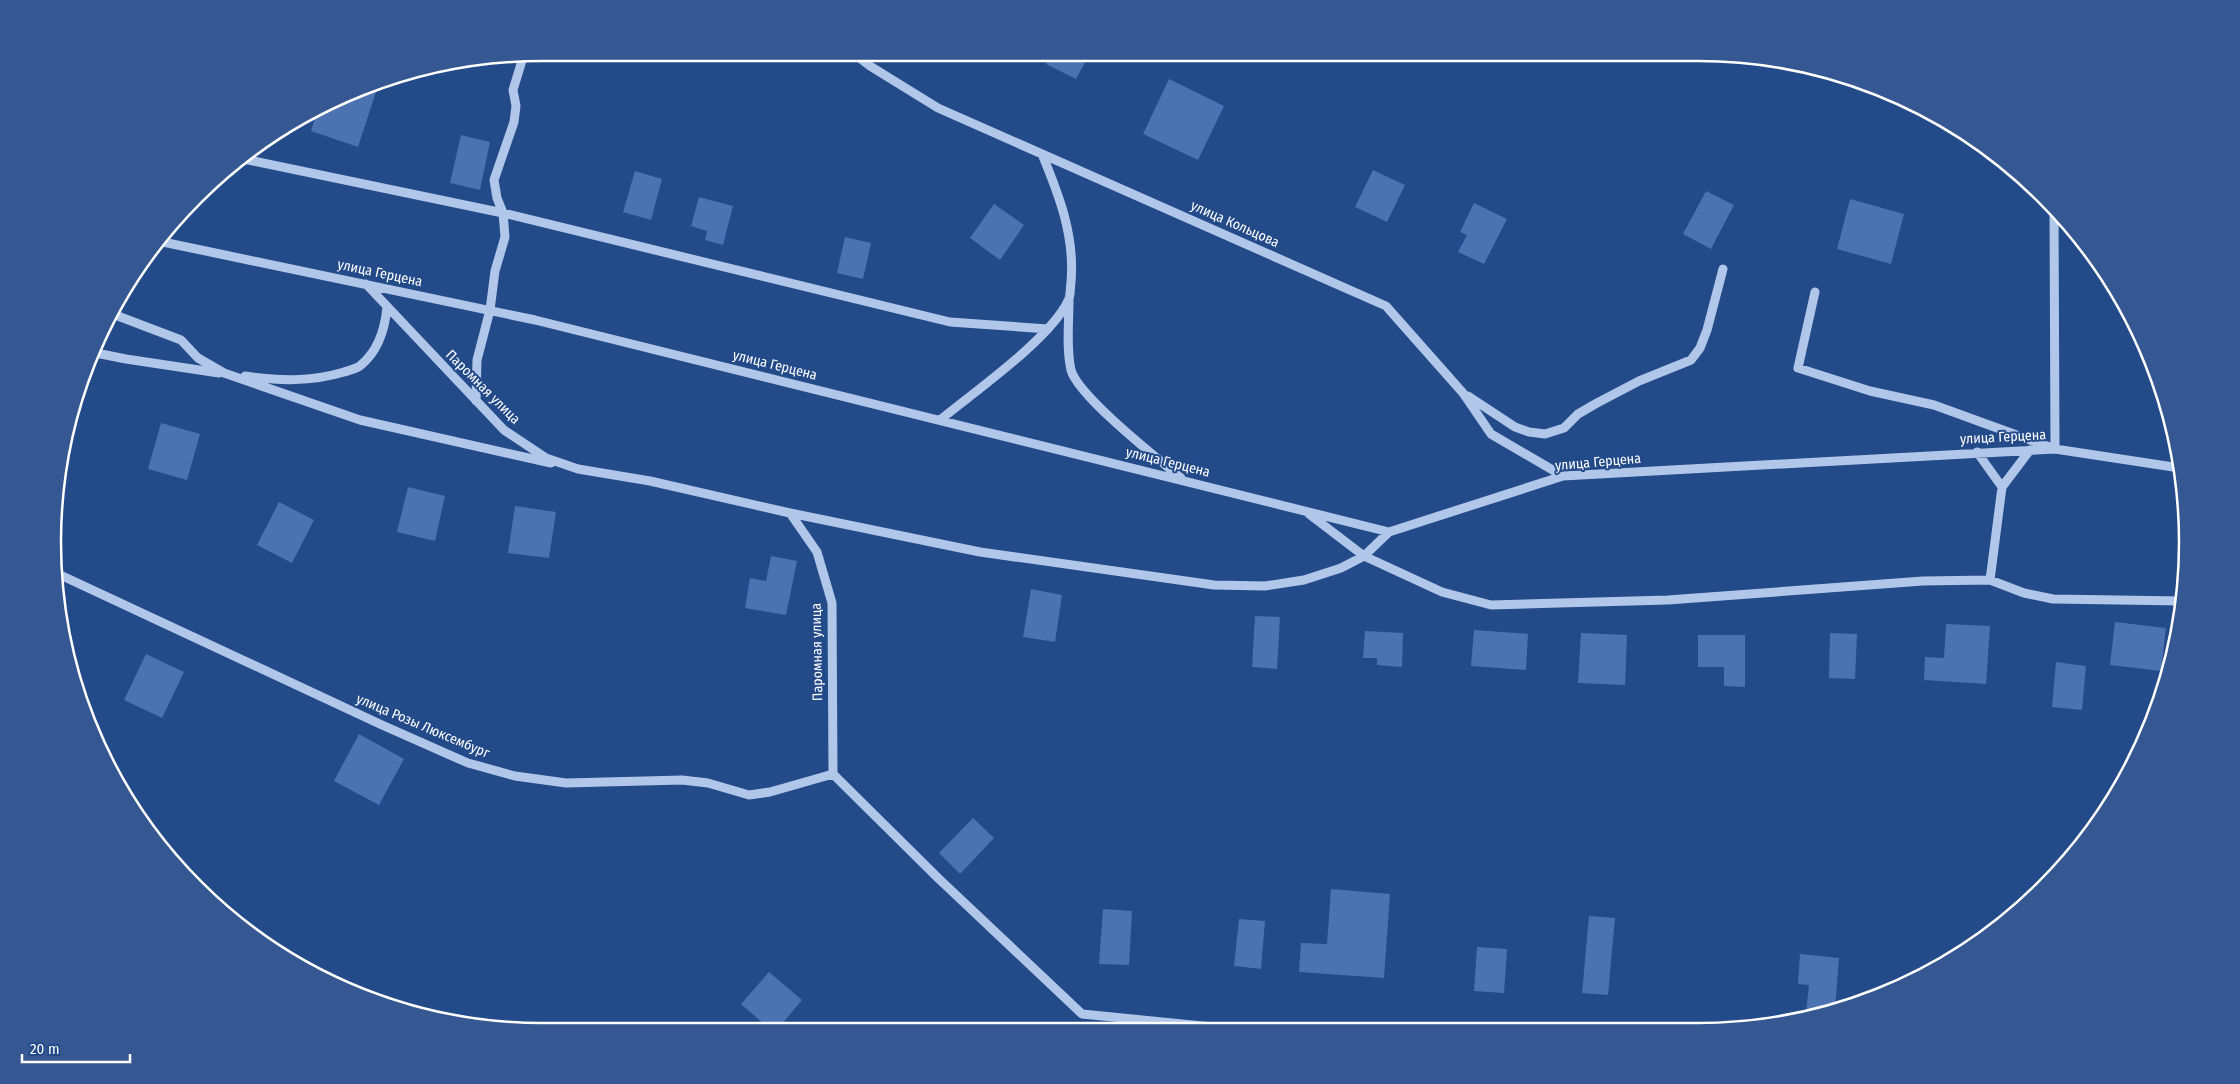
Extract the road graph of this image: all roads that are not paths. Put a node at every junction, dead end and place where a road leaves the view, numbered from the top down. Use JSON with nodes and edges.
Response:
{"nodes":[{"id":1,"x":864,"y":61,"type":"edge"},
{"id":2,"x":522,"y":62,"type":"edge"},
{"id":3,"x":1042,"y":154,"type":"junction"},
{"id":4,"x":250,"y":160,"type":"edge"},
{"id":5,"x":503,"y":213,"type":"junction"},
{"id":6,"x":2054,"y":220,"type":"edge"},
{"id":7,"x":166,"y":243,"type":"edge"},
{"id":8,"x":1723,"y":270,"type":"dead end"},
{"id":9,"x":366,"y":284,"type":"junction"},
{"id":10,"x":1815,"y":292,"type":"dead end"},
{"id":11,"x":1069,"y":300,"type":"junction"},
{"id":12,"x":387,"y":307,"type":"junction"},
{"id":13,"x":490,"y":310,"type":"junction"},
{"id":14,"x":118,"y":316,"type":"edge"},
{"id":15,"x":1048,"y":329,"type":"junction"},
{"id":16,"x":100,"y":354,"type":"edge"},
{"id":17,"x":224,"y":374,"type":"junction"},
{"id":18,"x":1463,"y":393,"type":"junction"},
{"id":19,"x":476,"y":401,"type":"junction"},
{"id":20,"x":940,"y":420,"type":"junction"},
{"id":21,"x":2056,"y":449,"type":"junction"},
{"id":22,"x":2030,"y":450,"type":"junction"},
{"id":23,"x":1977,"y":452,"type":"junction"},
{"id":24,"x":2173,"y":467,"type":"edge"},
{"id":25,"x":578,"y":469,"type":"junction"},
{"id":26,"x":1563,"y":476,"type":"junction"},
{"id":27,"x":1183,"y":480,"type":"junction"},
{"id":28,"x":2002,"y":487,"type":"junction"},
{"id":29,"x":1304,"y":510,"type":"junction"},
{"id":30,"x":790,"y":513,"type":"junction"},
{"id":31,"x":1389,"y":532,"type":"junction"},
{"id":32,"x":1364,"y":556,"type":"junction"},
{"id":33,"x":62,"y":576,"type":"edge"},
{"id":34,"x":1990,"y":580,"type":"junction"},
{"id":35,"x":2175,"y":601,"type":"edge"},
{"id":36,"x":832,"y":774,"type":"junction"},
{"id":37,"x":1173,"y":1023,"type":"edge"}],
"edges":[{"from":1,"to":3,"type":"street","name":"улица Кольцова"},
{"from":2,"to":5,"type":"street"},
{"from":3,"to":11,"type":"street"},
{"from":3,"to":18,"type":"street","name":"улица Кольцова"},
{"from":4,"to":5,"type":"street"},
{"from":5,"to":13,"type":"street"},
{"from":5,"to":15,"type":"street"},
{"from":6,"to":21,"type":"street"},
{"from":7,"to":9,"type":"street","name":"улица Герцена"},
{"from":8,"to":18,"type":"street"},
{"from":9,"to":12,"type":"street","name":"Паромная улица"},
{"from":9,"to":13,"type":"street","name":"улица Герцена"},
{"from":10,"to":21,"type":"street"},
{"from":11,"to":15,"type":"street"},
{"from":11,"to":27,"type":"street"},
{"from":12,"to":17,"type":"street"},
{"from":12,"to":19,"type":"street","name":"Паромная улица"},
{"from":13,"to":19,"type":"street"},
{"from":13,"to":20,"type":"street","name":"улица Герцена"},
{"from":14,"to":17,"type":"street"},
{"from":15,"to":20,"type":"street"},
{"from":16,"to":17,"type":"street"},
{"from":17,"to":25,"type":"street"},
{"from":18,"to":26,"type":"street","name":"улица Кольцова"},
{"from":19,"to":25,"type":"street","name":"Паромная улица"},
{"from":20,"to":27,"type":"street","name":"улица Герцена"},
{"from":21,"to":22,"type":"street","name":"улица Герцена"},
{"from":21,"to":24,"type":"street","name":"улица Герцена"},
{"from":22,"to":23,"type":"street","name":"улица Герцена"},
{"from":22,"to":28,"type":"street"},
{"from":23,"to":26,"type":"street","name":"улица Герцена"},
{"from":23,"to":28,"type":"street"},
{"from":25,"to":30,"type":"street","name":"Паромная улица"},
{"from":26,"to":31,"type":"street","name":"улица Герцена"},
{"from":27,"to":29,"type":"street","name":"улица Герцена"},
{"from":28,"to":34,"type":"street"},
{"from":29,"to":31,"type":"street","name":"улица Герцена"},
{"from":29,"to":32,"type":"street"},
{"from":30,"to":32,"type":"street"},
{"from":30,"to":36,"type":"street","name":"Паромная улица"},
{"from":31,"to":32,"type":"street"},
{"from":32,"to":34,"type":"street"},
{"from":33,"to":36,"type":"street","name":"улица Розы Люксембург"},
{"from":34,"to":35,"type":"street"},
{"from":36,"to":37,"type":"street"}]}
